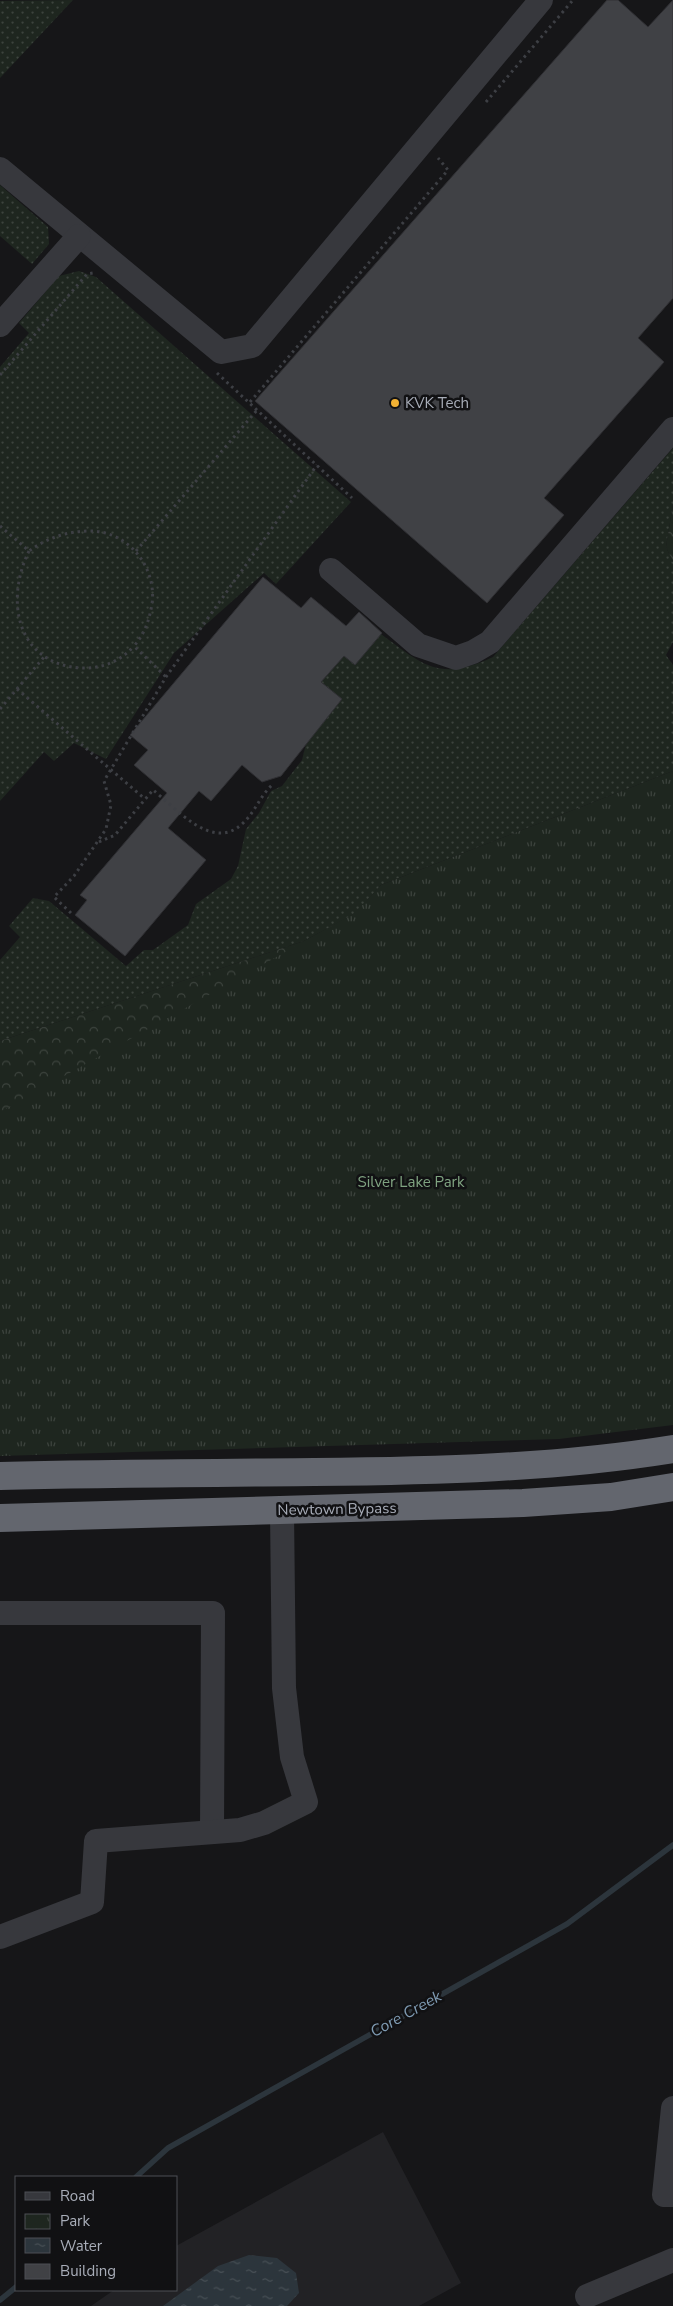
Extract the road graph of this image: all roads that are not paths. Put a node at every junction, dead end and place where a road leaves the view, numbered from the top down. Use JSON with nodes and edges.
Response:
{"nodes":[{"id":1,"x":541,"y":0,"type":"edge"},
{"id":2,"x":0,"y":169,"type":"edge"},
{"id":3,"x":79,"y":236,"type":"junction"},
{"id":4,"x":0,"y":325,"type":"edge"},
{"id":5,"x":673,"y":430,"type":"edge"},
{"id":6,"x":331,"y":570,"type":"dead end"},
{"id":7,"x":673,"y":1449,"type":"edge"},
{"id":8,"x":0,"y":1476,"type":"edge"},
{"id":9,"x":673,"y":1487,"type":"edge"},
{"id":10,"x":282,"y":1511,"type":"junction"},
{"id":11,"x":0,"y":1518,"type":"edge"},
{"id":12,"x":0,"y":1613,"type":"edge"},
{"id":13,"x":212,"y":1832,"type":"junction"},
{"id":14,"x":0,"y":1937,"type":"edge"},
{"id":15,"x":673,"y":2108,"type":"edge"},
{"id":16,"x":670,"y":2201,"type":"edge"},
{"id":17,"x":673,"y":2260,"type":"edge"},
{"id":18,"x":587,"y":2296,"type":"dead end"}],
"edges":[{"from":1,"to":3,"type":"lane"},
{"from":2,"to":3,"type":"lane"},
{"from":3,"to":4,"type":"lane"},
{"from":5,"to":6,"type":"lane"},
{"from":7,"to":8,"type":"highway"},
{"from":9,"to":10,"type":"highway","name":"Newtown Bypass"},
{"from":10,"to":11,"type":"highway","name":"Newtown Bypass"},
{"from":10,"to":13,"type":"lane"},
{"from":12,"to":13,"type":"lane"},
{"from":13,"to":14,"type":"lane"},
{"from":15,"to":16,"type":"lane"},
{"from":17,"to":18,"type":"lane"}]}
